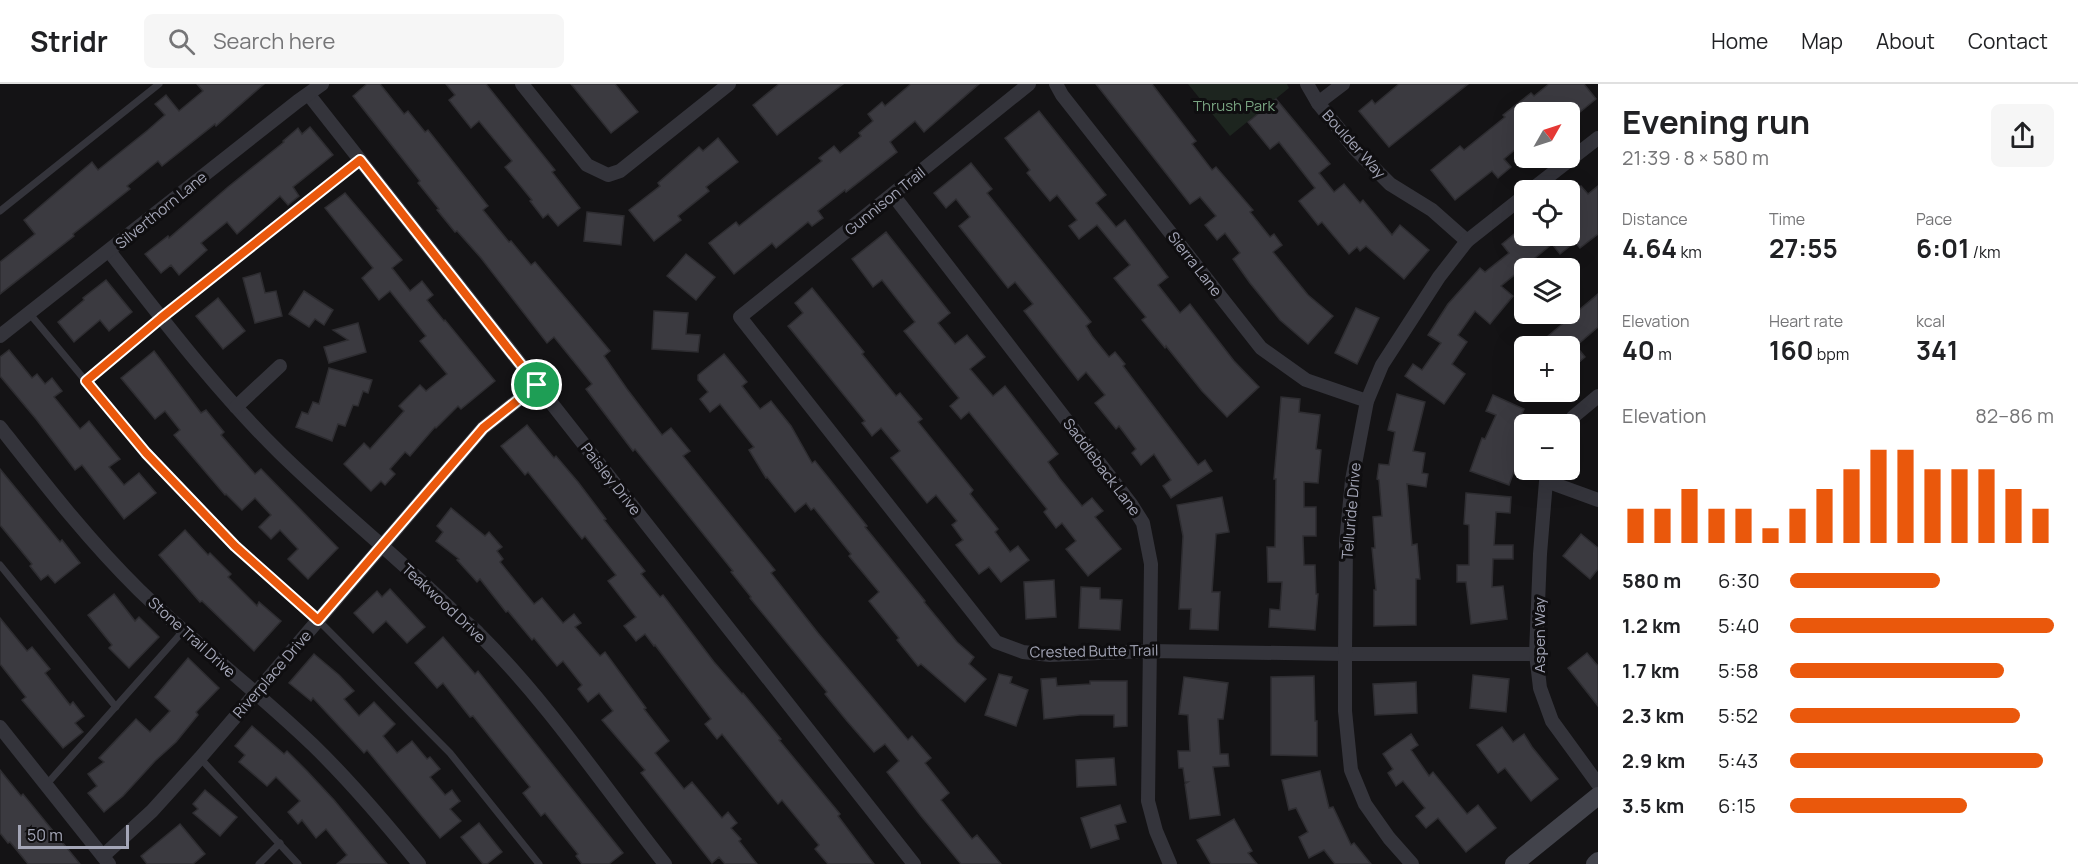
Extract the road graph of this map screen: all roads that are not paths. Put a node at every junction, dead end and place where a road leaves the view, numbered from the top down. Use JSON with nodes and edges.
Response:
{"nodes":[{"id":1,"x":159,"y":84,"type":"edge"},
{"id":2,"x":322,"y":84,"type":"edge"},
{"id":3,"x":522,"y":84,"type":"edge"},
{"id":4,"x":729,"y":84,"type":"edge"},
{"id":5,"x":1029,"y":84,"type":"edge"},
{"id":6,"x":1056,"y":84,"type":"edge"},
{"id":7,"x":1307,"y":84,"type":"edge"},
{"id":8,"x":1342,"y":84,"type":"edge"},
{"id":9,"x":309,"y":95,"type":"junction"},
{"id":10,"x":1318,"y":103,"type":"junction"},
{"id":11,"x":1598,"y":138,"type":"edge"},
{"id":12,"x":360,"y":160,"type":"junction"},
{"id":13,"x":1544,"y":180,"type":"edge"},
{"id":14,"x":893,"y":195,"type":"junction"},
{"id":15,"x":1514,"y":204,"type":"edge"},
{"id":16,"x":0,"y":211,"type":"edge"},
{"id":17,"x":1467,"y":241,"type":"junction"},
{"id":18,"x":109,"y":251,"type":"junction"},
{"id":19,"x":29,"y":313,"type":"junction"},
{"id":20,"x":740,"y":317,"type":"joint"},
{"id":21,"x":161,"y":318,"type":"junction"},
{"id":22,"x":0,"y":336,"type":"edge"},
{"id":23,"x":280,"y":366,"type":"dead end"},
{"id":24,"x":86,"y":381,"type":"junction"},
{"id":25,"x":537,"y":385,"type":"junction"},
{"id":26,"x":1598,"y":396,"type":"edge"},
{"id":27,"x":1367,"y":401,"type":"junction"},
{"id":28,"x":236,"y":407,"type":"junction"},
{"id":29,"x":1577,"y":414,"type":"edge"},
{"id":30,"x":0,"y":427,"type":"edge"},
{"id":31,"x":1548,"y":480,"type":"edge"},
{"id":32,"x":1558,"y":480,"type":"edge"},
{"id":33,"x":1598,"y":501,"type":"edge"},
{"id":34,"x":383,"y":546,"type":"junction"},
{"id":35,"x":0,"y":565,"type":"edge"},
{"id":36,"x":318,"y":620,"type":"junction"},
{"id":37,"x":184,"y":630,"type":"junction"},
{"id":38,"x":1149,"y":651,"type":"junction"},
{"id":39,"x":1345,"y":654,"type":"junction"},
{"id":40,"x":1536,"y":654,"type":"junction"},
{"id":41,"x":255,"y":693,"type":"junction"},
{"id":42,"x":116,"y":706,"type":"junction"},
{"id":43,"x":0,"y":727,"type":"edge"},
{"id":44,"x":200,"y":758,"type":"junction"},
{"id":45,"x":1598,"y":784,"type":"edge"},
{"id":46,"x":46,"y":785,"type":"junction"},
{"id":47,"x":1598,"y":796,"type":"edge"},
{"id":48,"x":280,"y":843,"type":"junction"},
{"id":49,"x":102,"y":861,"type":"edge"},
{"id":50,"x":260,"y":864,"type":"edge"},
{"id":51,"x":298,"y":864,"type":"edge"},
{"id":52,"x":419,"y":864,"type":"edge"},
{"id":53,"x":539,"y":864,"type":"edge"},
{"id":54,"x":665,"y":864,"type":"edge"},
{"id":55,"x":914,"y":864,"type":"edge"},
{"id":56,"x":1170,"y":864,"type":"edge"},
{"id":57,"x":1412,"y":864,"type":"edge"},
{"id":58,"x":1514,"y":864,"type":"edge"}],
"edges":[{"from":1,"to":16,"type":"lane"},
{"from":2,"to":9,"type":"street","name":"Silverthorn Lane"},
{"from":3,"to":4,"type":"street"},
{"from":5,"to":14,"type":"street","name":"Gunnison Trail"},
{"from":6,"to":27,"type":"street","name":"Sierra Lane"},
{"from":7,"to":10,"type":"street","name":"Boulder Way"},
{"from":8,"to":10,"type":"street"},
{"from":9,"to":12,"type":"street","name":"Paisley Drive"},
{"from":9,"to":18,"type":"street","name":"Silverthorn Lane"},
{"from":10,"to":17,"type":"street","name":"Boulder Way"},
{"from":11,"to":13,"type":"street"},
{"from":12,"to":21,"type":"lane"},
{"from":12,"to":25,"type":"street","name":"Paisley Drive"},
{"from":14,"to":20,"type":"street","name":"Gunnison Trail"},
{"from":14,"to":38,"type":"street","name":"Saddleback Lane"},
{"from":15,"to":17,"type":"street","name":"Telluride Drive"},
{"from":17,"to":27,"type":"street","name":"Telluride Drive"},
{"from":18,"to":19,"type":"street","name":"Silverthorn Lane"},
{"from":18,"to":21,"type":"street","name":"Teakwood Drive"},
{"from":19,"to":22,"type":"street","name":"Silverthorn Lane"},
{"from":19,"to":24,"type":"lane"},
{"from":20,"to":38,"type":"street","name":"Crested Butte Trail"},
{"from":21,"to":24,"type":"lane"},
{"from":21,"to":28,"type":"street","name":"Teakwood Drive"},
{"from":23,"to":28,"type":"street"},
{"from":24,"to":36,"type":"lane"},
{"from":25,"to":34,"type":"street","name":"Riverplace Drive"},
{"from":25,"to":55,"type":"street","name":"Paisley Drive"},
{"from":26,"to":29,"type":"street"},
{"from":27,"to":39,"type":"street","name":"Telluride Drive"},
{"from":28,"to":34,"type":"street","name":"Teakwood Drive"},
{"from":30,"to":37,"type":"street","name":"Stone Trail Drive"},
{"from":31,"to":40,"type":"street","name":"Aspen Way"},
{"from":32,"to":33,"type":"street"},
{"from":34,"to":36,"type":"street","name":"Riverplace Drive"},
{"from":34,"to":54,"type":"street","name":"Teakwood Drive"},
{"from":35,"to":42,"type":"lane"},
{"from":36,"to":41,"type":"street","name":"Riverplace Drive"},
{"from":36,"to":53,"type":"lane"},
{"from":37,"to":41,"type":"street","name":"Stone Trail Drive"},
{"from":37,"to":42,"type":"lane"},
{"from":38,"to":39,"type":"street","name":"Crested Butte Trail"},
{"from":38,"to":56,"type":"street","name":"Saddleback Lane"},
{"from":39,"to":40,"type":"street","name":"Crested Butte Trail"},
{"from":39,"to":57,"type":"street","name":"Telluride Drive"},
{"from":40,"to":45,"type":"street","name":"Aspen Way"},
{"from":41,"to":44,"type":"street","name":"Riverplace Drive"},
{"from":41,"to":52,"type":"street","name":"Stone Trail Drive"},
{"from":42,"to":46,"type":"lane"},
{"from":43,"to":46,"type":"street"},
{"from":44,"to":48,"type":"lane"},
{"from":44,"to":49,"type":"street","name":"Riverplace Drive"},
{"from":46,"to":49,"type":"street"},
{"from":47,"to":58,"type":"main road"},
{"from":48,"to":50,"type":"lane"},
{"from":48,"to":51,"type":"lane"}]}
